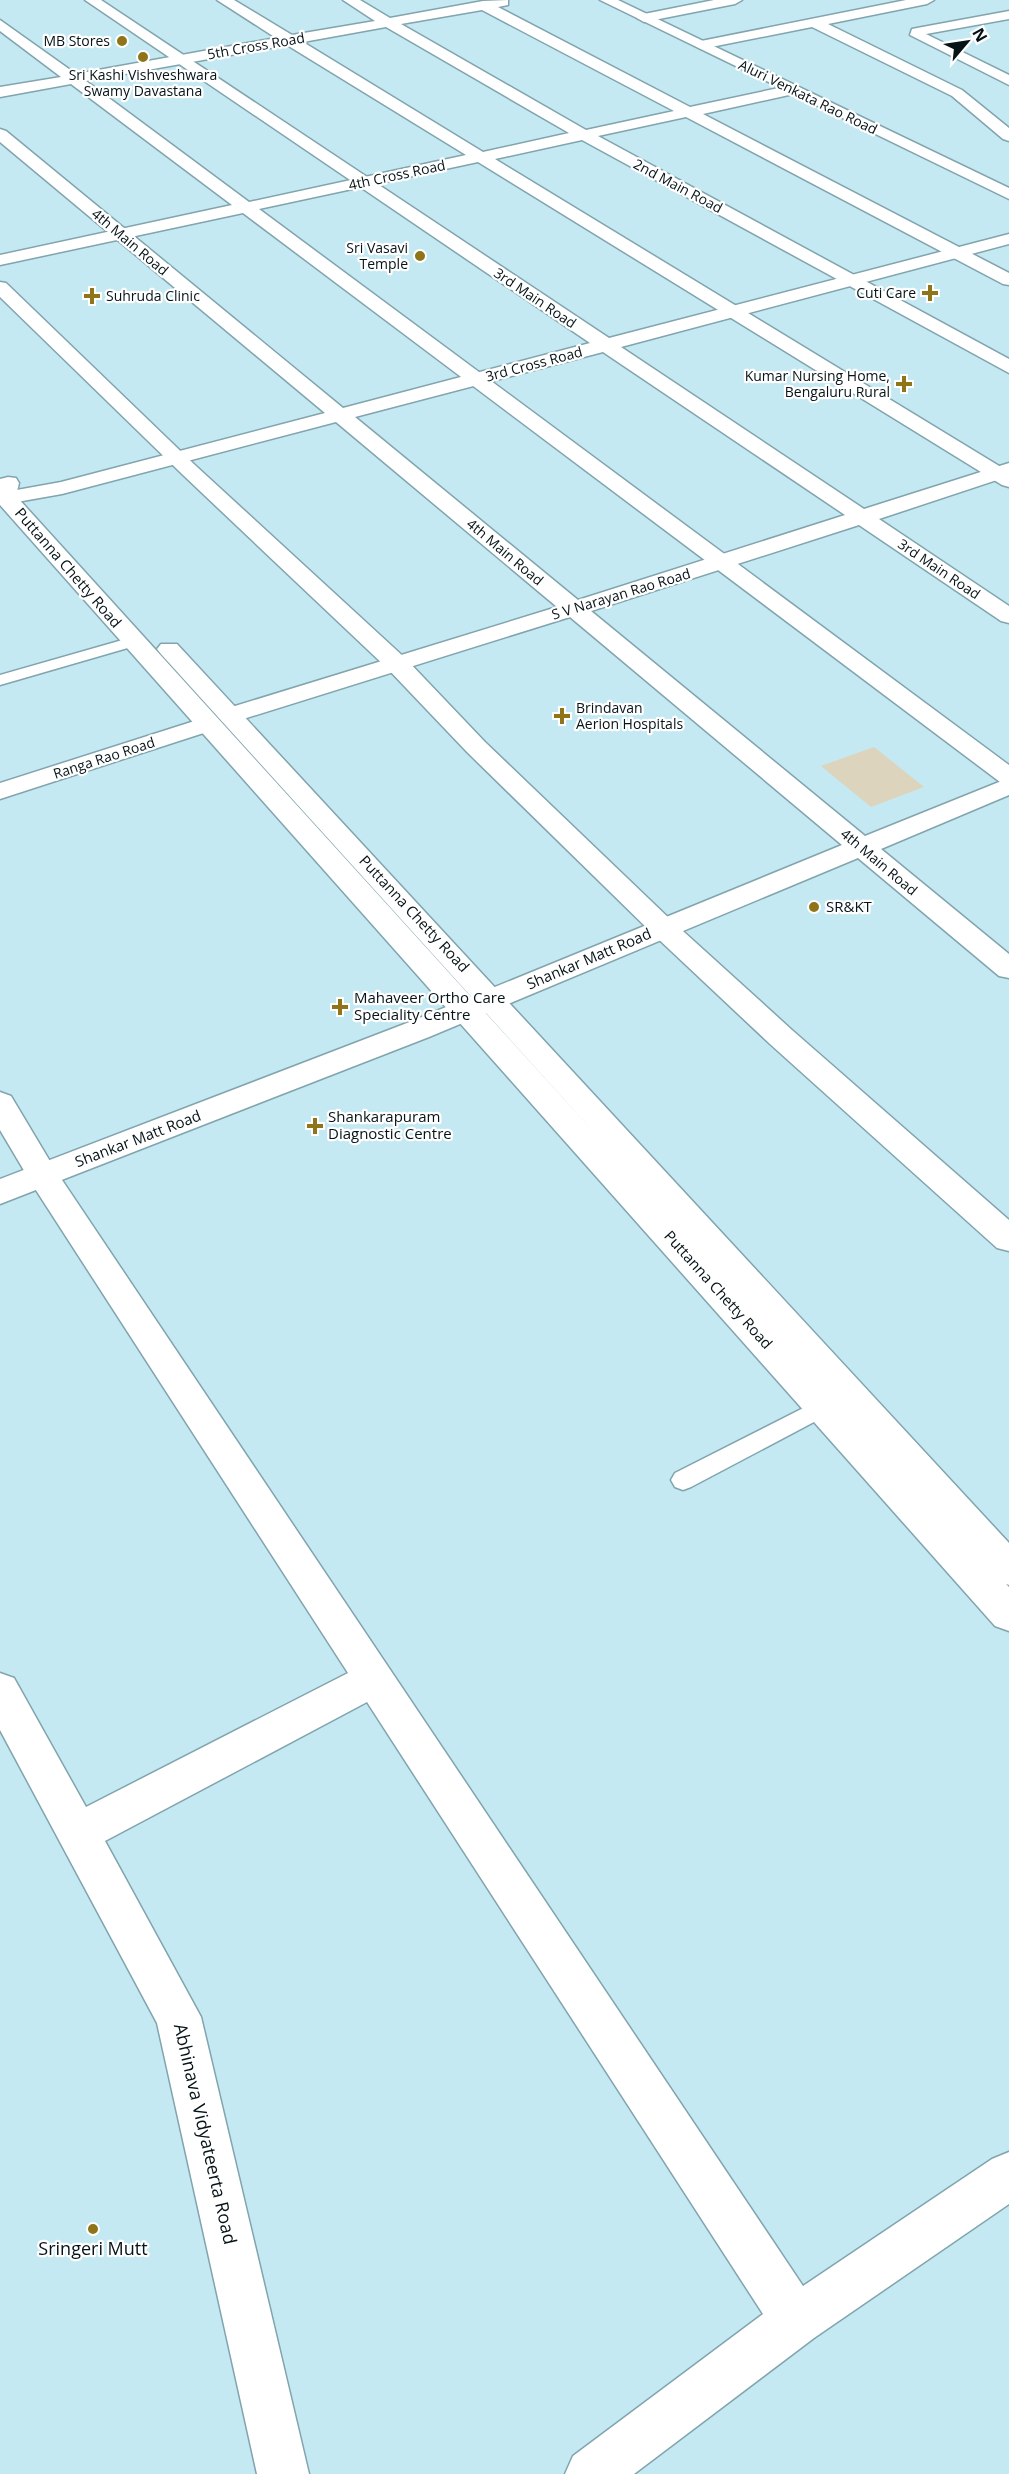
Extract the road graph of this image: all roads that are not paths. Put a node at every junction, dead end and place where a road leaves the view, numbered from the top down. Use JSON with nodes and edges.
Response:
{"nodes":[{"id":1,"x":92,"y":0,"type":"edge"},
{"id":2,"x":224,"y":0,"type":"edge"},
{"id":3,"x":350,"y":0,"type":"edge"},
{"id":4,"x":607,"y":0,"type":"edge"},
{"id":5,"x":735,"y":0,"type":"edge"},
{"id":6,"x":868,"y":0,"type":"edge"},
{"id":7,"x":927,"y":0,"type":"edge"},
{"id":8,"x":496,"y":2,"type":"edge"},
{"id":9,"x":887,"y":8,"type":"junction"},
{"id":10,"x":1009,"y":15,"type":"edge"},
{"id":11,"x":644,"y":18,"type":"junction"},
{"id":12,"x":972,"y":20,"type":"junction"},
{"id":13,"x":387,"y":22,"type":"junction"},
{"id":14,"x":814,"y":23,"type":"junction"},
{"id":15,"x":0,"y":24,"type":"edge"},
{"id":16,"x":1000,"y":33,"type":"dead end"},
{"id":17,"x":286,"y":40,"type":"junction"},
{"id":18,"x":701,"y":45,"type":"junction"},
{"id":19,"x":180,"y":60,"type":"junction"},
{"id":20,"x":72,"y":79,"type":"junction"},
{"id":21,"x":1009,"y":81,"type":"edge"},
{"id":22,"x":793,"y":90,"type":"junction"},
{"id":23,"x":0,"y":92,"type":"edge"},
{"id":24,"x":686,"y":113,"type":"junction"},
{"id":25,"x":0,"y":134,"type":"edge"},
{"id":26,"x":583,"y":135,"type":"junction"},
{"id":27,"x":1009,"y":136,"type":"edge"},
{"id":28,"x":480,"y":157,"type":"junction"},
{"id":29,"x":363,"y":182,"type":"junction"},
{"id":30,"x":1009,"y":194,"type":"edge"},
{"id":31,"x":244,"y":208,"type":"junction"},
{"id":32,"x":121,"y":234,"type":"junction"},
{"id":33,"x":1009,"y":239,"type":"edge"},
{"id":34,"x":957,"y":253,"type":"junction"},
{"id":35,"x":0,"y":260,"type":"edge"},
{"id":36,"x":854,"y":280,"type":"junction"},
{"id":37,"x":1009,"y":280,"type":"edge"},
{"id":38,"x":0,"y":286,"type":"edge"},
{"id":39,"x":733,"y":312,"type":"junction"},
{"id":40,"x":605,"y":345,"type":"junction"},
{"id":41,"x":1009,"y":367,"type":"edge"},
{"id":42,"x":474,"y":379,"type":"junction"},
{"id":43,"x":339,"y":415,"type":"junction"},
{"id":44,"x":176,"y":457,"type":"junction"},
{"id":45,"x":1005,"y":474,"type":"edge"},
{"id":46,"x":11,"y":496,"type":"edge"},
{"id":47,"x":861,"y":517,"type":"junction"},
{"id":48,"x":721,"y":563,"type":"junction"},
{"id":49,"x":573,"y":608,"type":"junction"},
{"id":50,"x":1009,"y":616,"type":"edge"},
{"id":51,"x":132,"y":642,"type":"junction"},
{"id":52,"x":396,"y":663,"type":"junction"},
{"id":53,"x":0,"y":680,"type":"edge"},
{"id":54,"x":219,"y":720,"type":"junction"},
{"id":55,"x":1009,"y":777,"type":"edge"},
{"id":56,"x":1009,"y":786,"type":"edge"},
{"id":57,"x":0,"y":791,"type":"edge"},
{"id":58,"x":861,"y":847,"type":"junction"},
{"id":59,"x":663,"y":927,"type":"junction"},
{"id":60,"x":1009,"y":969,"type":"edge"},
{"id":61,"x":479,"y":1005,"type":"junction"},
{"id":62,"x":0,"y":1103,"type":"edge"},
{"id":63,"x":43,"y":1176,"type":"junction"},
{"id":64,"x":0,"y":1192,"type":"edge"},
{"id":65,"x":1009,"y":1239,"type":"edge"},
{"id":66,"x":824,"y":1407,"type":"junction"},
{"id":67,"x":683,"y":1480,"type":"dead end"},
{"id":68,"x":1009,"y":1569,"type":"edge"},
{"id":69,"x":1009,"y":1614,"type":"edge"},
{"id":70,"x":374,"y":1679,"type":"junction"},
{"id":71,"x":0,"y":1690,"type":"edge"},
{"id":72,"x":78,"y":1833,"type":"junction"},
{"id":73,"x":1009,"y":2176,"type":"edge"},
{"id":74,"x":796,"y":2320,"type":"junction"},
{"id":75,"x":283,"y":2474,"type":"edge"},
{"id":76,"x":591,"y":2474,"type":"edge"}],
"edges":[{"from":1,"to":19,"type":"street","name":"3rd Main Road"},
{"from":2,"to":17,"type":"street"},
{"from":3,"to":13,"type":"street","name":"2nd Main Road"},
{"from":4,"to":11,"type":"street","name":"Aluri Venkata Rao Road"},
{"from":5,"to":11,"type":"street"},
{"from":6,"to":9,"type":"street"},
{"from":7,"to":9,"type":"street"},
{"from":8,"to":13,"type":"street","name":"5th Cross Road"},
{"from":8,"to":24,"type":"street"},
{"from":9,"to":14,"type":"street"},
{"from":10,"to":12,"type":"street"},
{"from":11,"to":18,"type":"street","name":"Aluri Venkata Rao Road"},
{"from":12,"to":16,"type":"street"},
{"from":12,"to":21,"type":"street"},
{"from":13,"to":17,"type":"street","name":"5th Cross Road"},
{"from":13,"to":26,"type":"street","name":"2nd Main Road"},
{"from":14,"to":18,"type":"street"},
{"from":14,"to":27,"type":"street"},
{"from":15,"to":20,"type":"street"},
{"from":17,"to":19,"type":"street","name":"5th Cross Road"},
{"from":17,"to":28,"type":"street"},
{"from":18,"to":22,"type":"street","name":"Aluri Venkata Rao Road"},
{"from":19,"to":20,"type":"street","name":"5th Cross Road"},
{"from":19,"to":29,"type":"street","name":"3rd Main Road"},
{"from":20,"to":23,"type":"street","name":"5th Cross Road"},
{"from":20,"to":31,"type":"street"},
{"from":22,"to":24,"type":"street","name":"4th Cross Road"},
{"from":22,"to":30,"type":"street","name":"Aluri Venkata Rao Road"},
{"from":24,"to":26,"type":"street","name":"4th Cross Road"},
{"from":24,"to":34,"type":"street"},
{"from":25,"to":32,"type":"street","name":"4th Main Road"},
{"from":26,"to":28,"type":"street","name":"4th Cross Road"},
{"from":26,"to":36,"type":"street","name":"2nd Main Road"},
{"from":28,"to":29,"type":"street","name":"4th Cross Road"},
{"from":28,"to":39,"type":"street"},
{"from":29,"to":31,"type":"street","name":"4th Cross Road"},
{"from":29,"to":40,"type":"street","name":"3rd Main Road"},
{"from":31,"to":32,"type":"street","name":"4th Cross Road"},
{"from":31,"to":42,"type":"street"},
{"from":32,"to":35,"type":"street","name":"4th Cross Road"},
{"from":32,"to":43,"type":"street","name":"4th Main Road"},
{"from":33,"to":34,"type":"street","name":"3rd Cross Road"},
{"from":34,"to":36,"type":"street","name":"3rd Cross Road"},
{"from":34,"to":37,"type":"street"},
{"from":36,"to":39,"type":"street","name":"3rd Cross Road"},
{"from":36,"to":41,"type":"street","name":"2nd Main Road"},
{"from":38,"to":44,"type":"street"},
{"from":39,"to":40,"type":"street","name":"3rd Cross Road"},
{"from":39,"to":45,"type":"street"},
{"from":40,"to":42,"type":"street","name":"3rd Cross Road"},
{"from":40,"to":47,"type":"street","name":"3rd Main Road"},
{"from":42,"to":43,"type":"street","name":"3rd Cross Road"},
{"from":42,"to":48,"type":"street"},
{"from":43,"to":44,"type":"street","name":"3rd Cross Road"},
{"from":43,"to":49,"type":"street","name":"4th Main Road"},
{"from":44,"to":46,"type":"street","name":"3rd Cross Road"},
{"from":44,"to":52,"type":"street"},
{"from":45,"to":47,"type":"street","name":"S V Narayan Rao Road"},
{"from":46,"to":51,"type":"street","name":"Puttanna Chetty Road"},
{"from":46,"to":54,"type":"street","name":"Puttanna Chetty Road"},
{"from":47,"to":48,"type":"street","name":"S V Narayan Rao Road"},
{"from":47,"to":50,"type":"street","name":"3rd Main Road"},
{"from":48,"to":49,"type":"street","name":"S V Narayan Rao Road"},
{"from":48,"to":55,"type":"street"},
{"from":49,"to":52,"type":"street","name":"S V Narayan Rao Road"},
{"from":49,"to":58,"type":"street","name":"4th Main Road"},
{"from":51,"to":53,"type":"lane"},
{"from":51,"to":54,"type":"street","name":"Puttanna Chetty Road"},
{"from":52,"to":54,"type":"street","name":"S V Narayan Rao Road"},
{"from":52,"to":59,"type":"street"},
{"from":54,"to":57,"type":"street","name":"Ranga Rao Road"},
{"from":54,"to":61,"type":"street","name":"Puttanna Chetty Road"},
{"from":56,"to":58,"type":"street","name":"Shankar Matt Road"},
{"from":58,"to":59,"type":"street","name":"Shankar Matt Road"},
{"from":58,"to":60,"type":"street","name":"4th Main Road"},
{"from":59,"to":61,"type":"street","name":"Shankar Matt Road"},
{"from":59,"to":65,"type":"street"},
{"from":61,"to":63,"type":"street","name":"Shankar Matt Road"},
{"from":61,"to":66,"type":"street","name":"Puttanna Chetty Road"},
{"from":61,"to":68,"type":"street","name":"Puttanna Chetty Road"},
{"from":62,"to":63,"type":"street"},
{"from":63,"to":64,"type":"street","name":"Shankar Matt Road"},
{"from":63,"to":70,"type":"street"},
{"from":66,"to":67,"type":"lane"},
{"from":66,"to":69,"type":"street","name":"Puttanna Chetty Road"},
{"from":70,"to":72,"type":"street"},
{"from":70,"to":74,"type":"street"},
{"from":71,"to":72,"type":"street","name":"Abhinava Vidyateerta Road"},
{"from":72,"to":75,"type":"street","name":"Abhinava Vidyateerta Road"},
{"from":73,"to":74,"type":"street"},
{"from":74,"to":76,"type":"street"}]}
